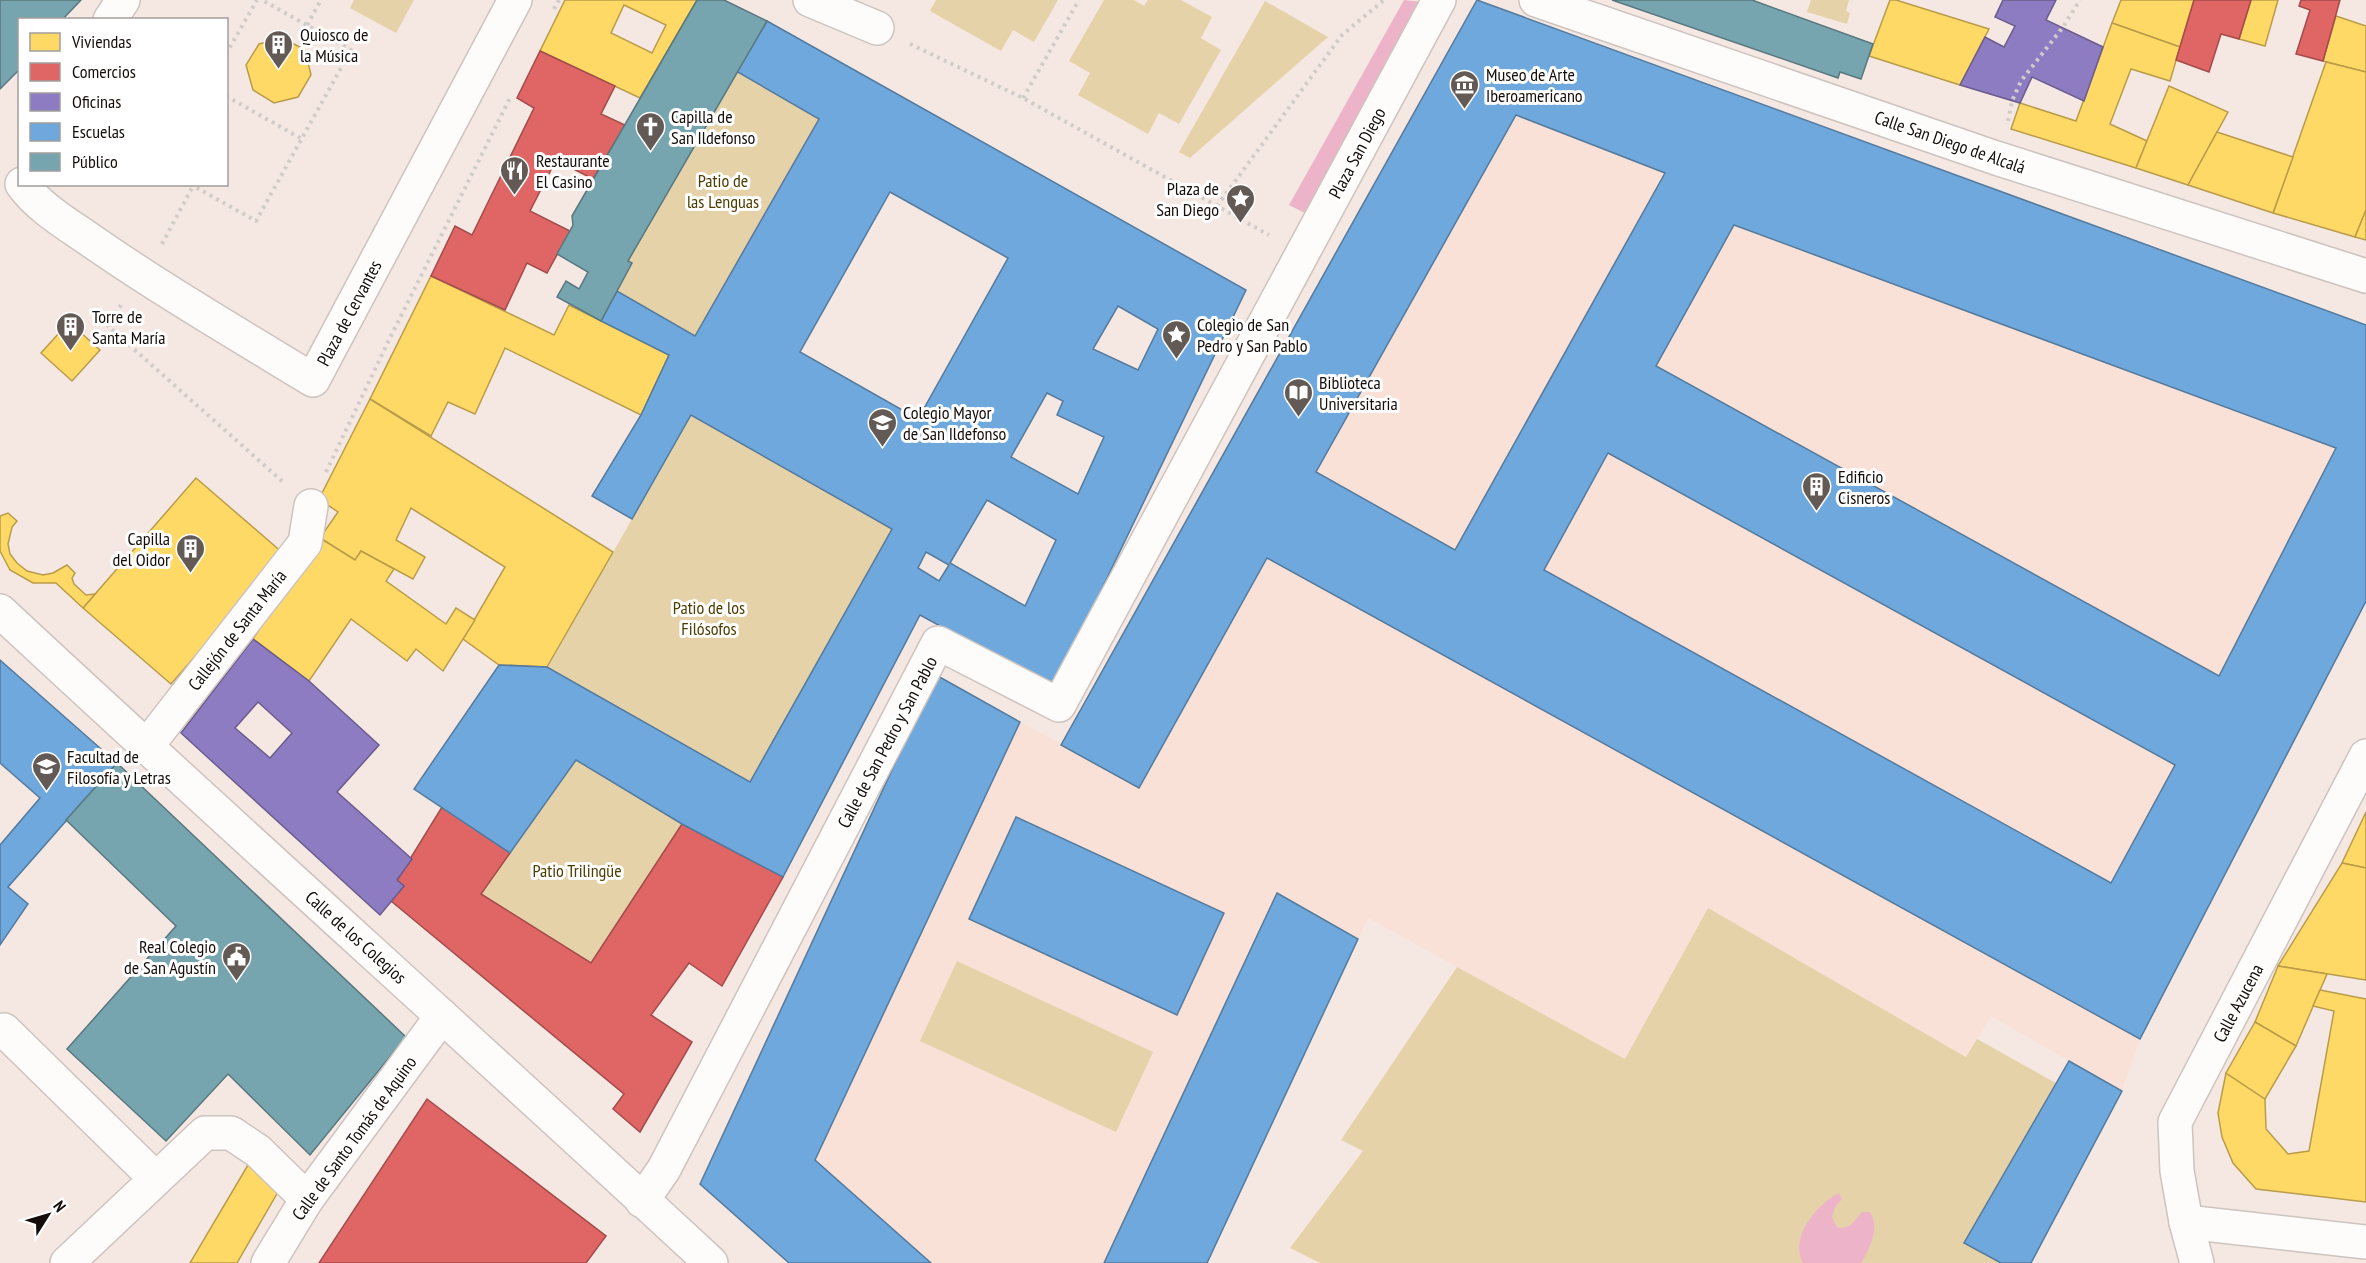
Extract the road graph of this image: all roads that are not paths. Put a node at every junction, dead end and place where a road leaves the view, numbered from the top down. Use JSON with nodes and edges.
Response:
{"nodes":[{"id":1,"x":123,"y":0,"type":"edge"},
{"id":2,"x":515,"y":0,"type":"edge"},
{"id":3,"x":810,"y":0,"type":"edge"},
{"id":4,"x":1440,"y":0,"type":"edge"},
{"id":5,"x":1536,"y":0,"type":"edge"},
{"id":6,"x":111,"y":18,"type":"edge"},
{"id":7,"x":877,"y":28,"type":"road end"},
{"id":8,"x":22,"y":186,"type":"edge"},
{"id":9,"x":2366,"y":276,"type":"edge"},
{"id":10,"x":1274,"y":306,"type":"joint"},
{"id":11,"x":310,"y":506,"type":"road end"},
{"id":12,"x":0,"y":611,"type":"edge"},
{"id":13,"x":146,"y":747,"type":"junction"},
{"id":14,"x":2366,"y":756,"type":"edge"},
{"id":15,"x":442,"y":1016,"type":"junction"},
{"id":16,"x":4,"y":1030,"type":"dead end"},
{"id":17,"x":155,"y":1178,"type":"junction"},
{"id":18,"x":307,"y":1199,"type":"junction"},
{"id":19,"x":642,"y":1201,"type":"junction"},
{"id":20,"x":2186,"y":1222,"type":"junction"},
{"id":21,"x":2366,"y":1242,"type":"edge"},
{"id":22,"x":67,"y":1263,"type":"edge"},
{"id":23,"x":268,"y":1263,"type":"edge"},
{"id":24,"x":711,"y":1263,"type":"edge"},
{"id":25,"x":2197,"y":1263,"type":"edge"}],
"edges":[{"from":1,"to":6,"type":"street"},
{"from":2,"to":8,"type":"street","name":"Plaza de Cervantes"},
{"from":3,"to":7,"type":"street"},
{"from":4,"to":10,"type":"street","name":"Plaza San Diego"},
{"from":5,"to":9,"type":"street","name":"Calle San Diego de Alcalá"},
{"from":10,"to":19,"type":"street","name":"Calle de San Pedro y San Pablo"},
{"from":11,"to":13,"type":"street","name":"Callejón de Santa María"},
{"from":12,"to":13,"type":"street","name":"Calle de los Colegios"},
{"from":13,"to":15,"type":"street","name":"Calle de los Colegios"},
{"from":14,"to":20,"type":"street","name":"Calle Azucena"},
{"from":15,"to":18,"type":"street","name":"Calle de Santo Tomás de Aquino"},
{"from":15,"to":19,"type":"street","name":"Calle de los Colegios"},
{"from":16,"to":17,"type":"street"},
{"from":17,"to":18,"type":"street"},
{"from":17,"to":22,"type":"street"},
{"from":18,"to":23,"type":"street","name":"Calle de Santo Tomás de Aquino"},
{"from":19,"to":24,"type":"street","name":"Calle de los Colegios"},
{"from":20,"to":21,"type":"street"},
{"from":20,"to":25,"type":"street","name":"Calle Azucena"}]}
